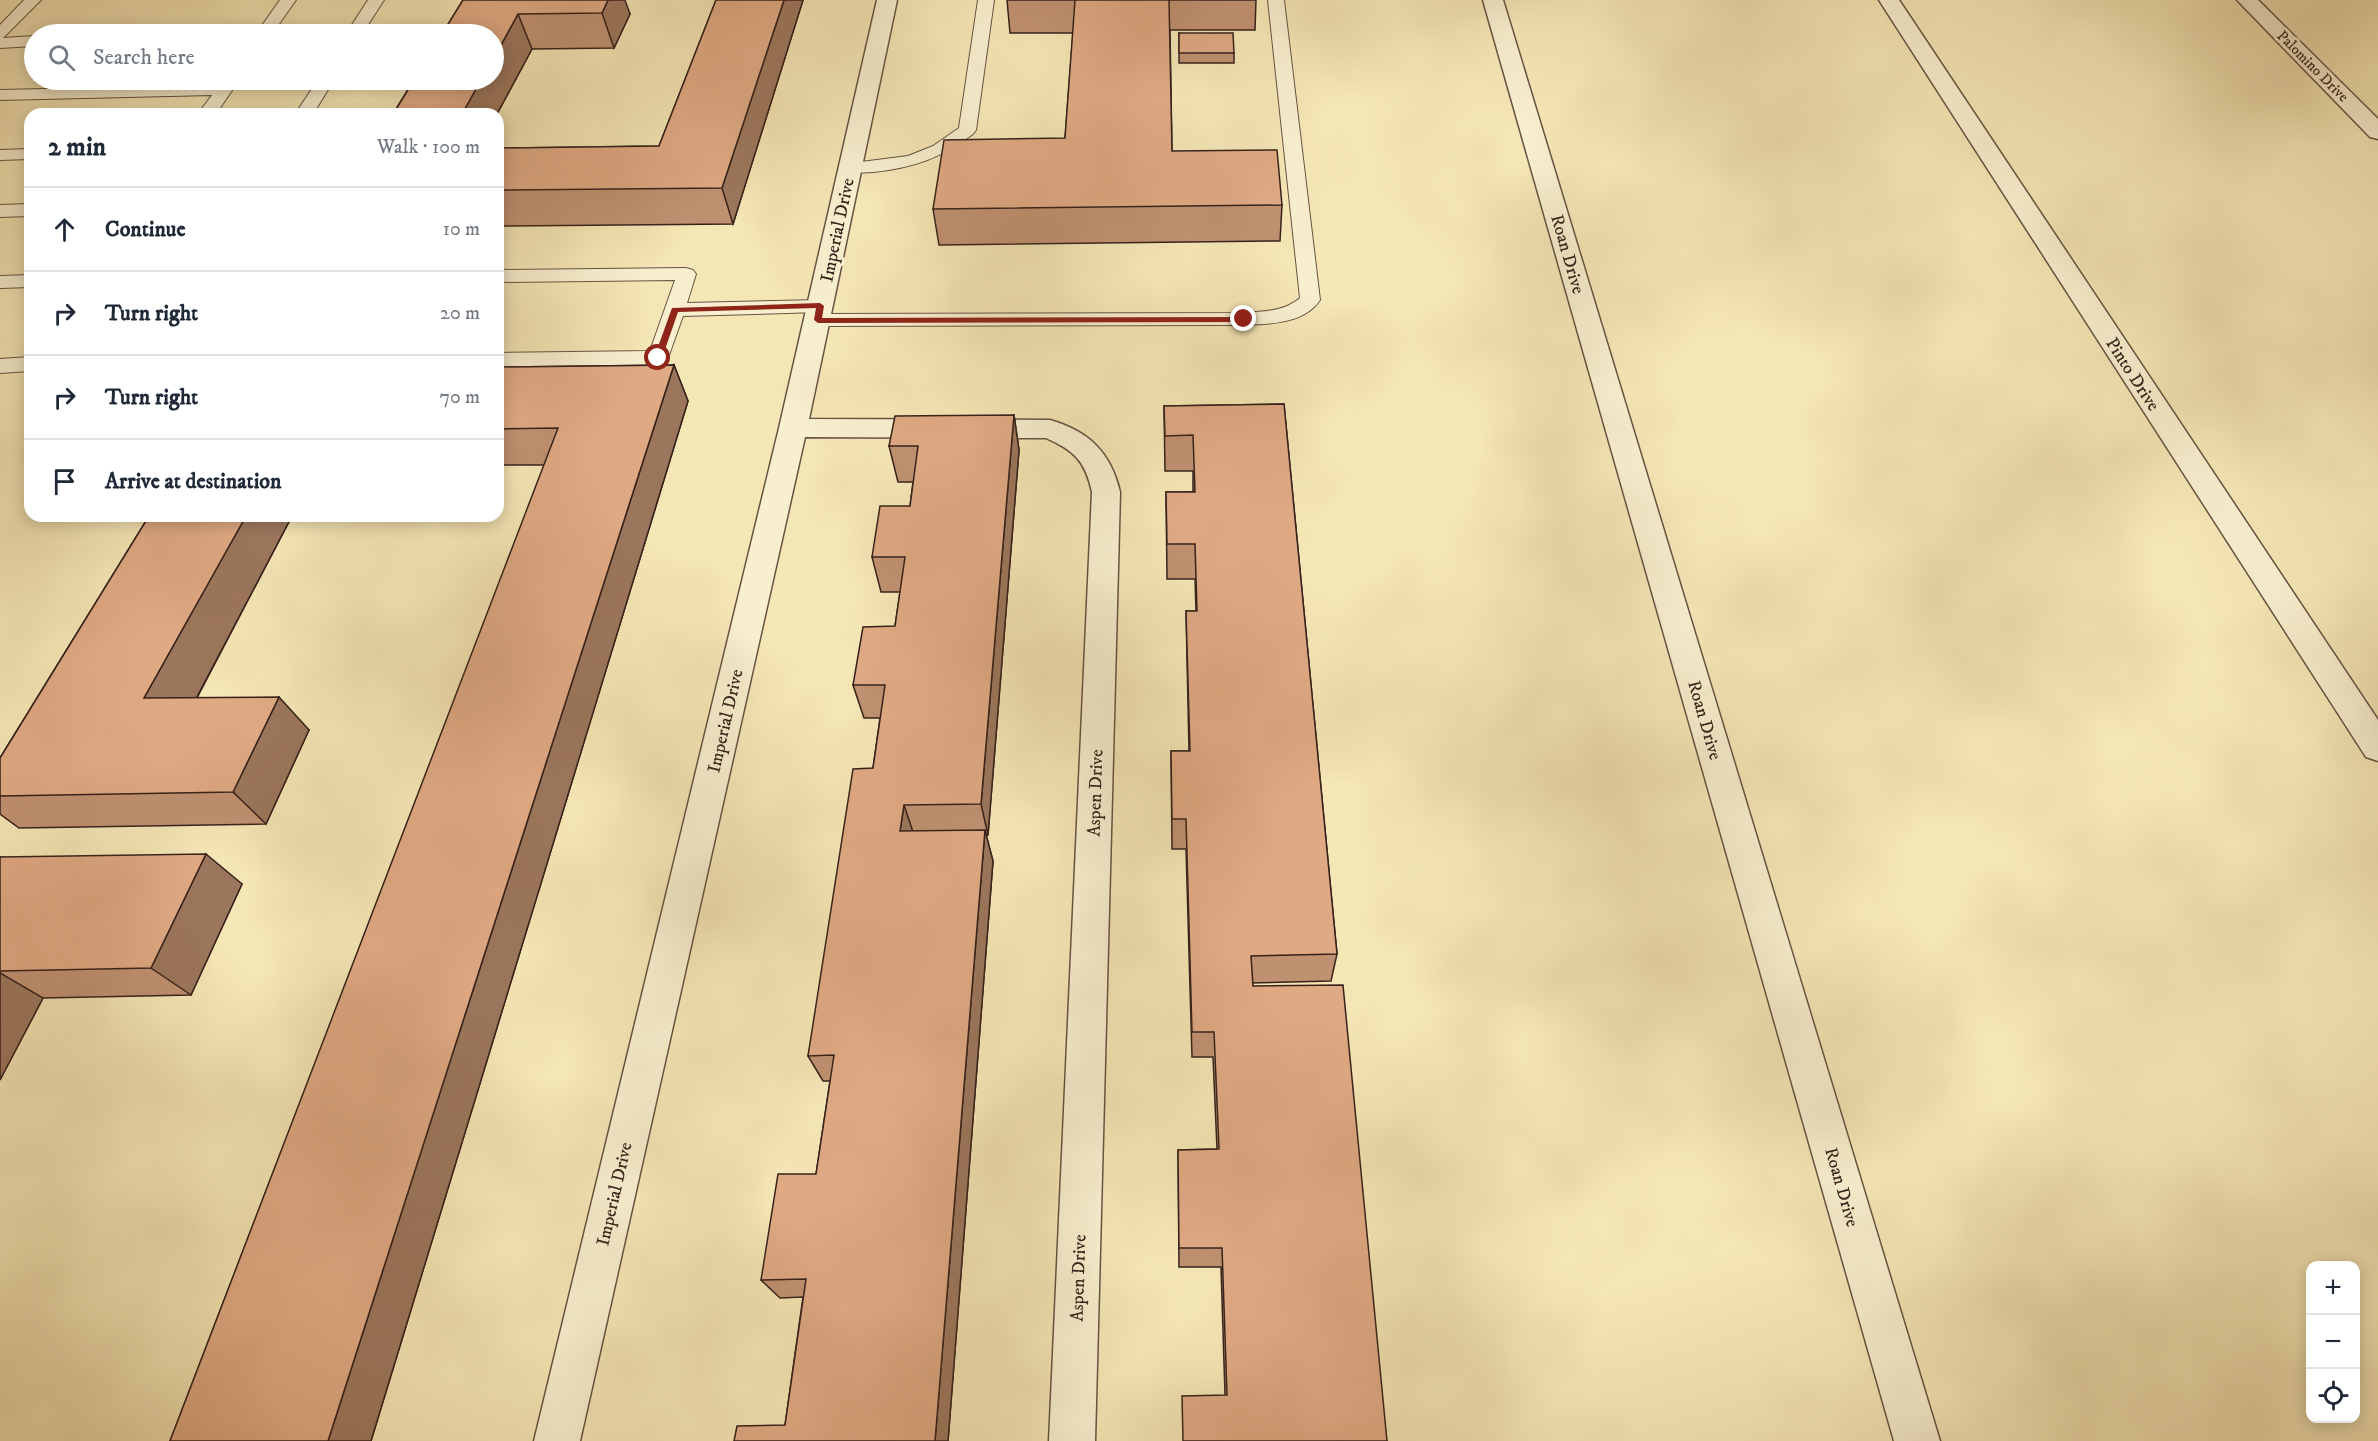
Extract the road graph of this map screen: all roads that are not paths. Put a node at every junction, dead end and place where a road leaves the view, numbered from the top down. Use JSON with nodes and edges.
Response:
{"nodes":[{"id":1,"x":33,"y":0,"type":"edge"},
{"id":2,"x":288,"y":0,"type":"edge"},
{"id":3,"x":376,"y":0,"type":"edge"},
{"id":4,"x":887,"y":0,"type":"edge"},
{"id":5,"x":986,"y":0,"type":"edge"},
{"id":6,"x":1276,"y":0,"type":"edge"},
{"id":7,"x":1493,"y":0,"type":"edge"},
{"id":8,"x":1889,"y":0,"type":"edge"},
{"id":9,"x":2247,"y":0,"type":"edge"},
{"id":10,"x":271,"y":24,"type":"edge"},
{"id":11,"x":360,"y":24,"type":"edge"},
{"id":12,"x":0,"y":34,"type":"edge"},
{"id":13,"x":24,"y":41,"type":"edge"},
{"id":14,"x":0,"y":42,"type":"edge"},
{"id":15,"x":125,"y":90,"type":"edge"},
{"id":16,"x":225,"y":90,"type":"edge"},
{"id":17,"x":320,"y":90,"type":"edge"},
{"id":18,"x":0,"y":96,"type":"edge"},
{"id":19,"x":212,"y":108,"type":"edge"},
{"id":20,"x":308,"y":108,"type":"edge"},
{"id":21,"x":2378,"y":132,"type":"edge"},
{"id":22,"x":0,"y":154,"type":"edge"},
{"id":23,"x":24,"y":154,"type":"edge"},
{"id":24,"x":851,"y":168,"type":"junction"},
{"id":25,"x":24,"y":210,"type":"edge"},
{"id":26,"x":0,"y":211,"type":"edge"},
{"id":27,"x":504,"y":276,"type":"edge"},
{"id":28,"x":24,"y":281,"type":"edge"},
{"id":29,"x":0,"y":282,"type":"edge"},
{"id":30,"x":675,"y":310,"type":"junction"},
{"id":31,"x":819,"y":313,"type":"junction"},
{"id":32,"x":504,"y":360,"type":"edge"},
{"id":33,"x":24,"y":364,"type":"edge"},
{"id":34,"x":0,"y":366,"type":"edge"},
{"id":35,"x":793,"y":428,"type":"junction"},
{"id":36,"x":2378,"y":747,"type":"edge"},
{"id":37,"x":557,"y":1441,"type":"edge"},
{"id":38,"x":1072,"y":1441,"type":"edge"},
{"id":39,"x":1917,"y":1441,"type":"edge"}],
"edges":[{"from":1,"to":12,"type":"lane"},
{"from":2,"to":10,"type":"lane"},
{"from":3,"to":11,"type":"lane"},
{"from":4,"to":24,"type":"street","name":"Imperial Drive"},
{"from":5,"to":24,"type":"lane"},
{"from":6,"to":31,"type":"lane"},
{"from":7,"to":39,"type":"street","name":"Roan Drive"},
{"from":8,"to":36,"type":"street","name":"Pinto Drive"},
{"from":9,"to":21,"type":"street","name":"Palomino Drive"},
{"from":13,"to":14,"type":"lane"},
{"from":15,"to":18,"type":"lane"},
{"from":16,"to":19,"type":"lane"},
{"from":17,"to":20,"type":"lane"},
{"from":22,"to":23,"type":"lane"},
{"from":24,"to":31,"type":"street","name":"Imperial Drive"},
{"from":25,"to":26,"type":"lane"},
{"from":27,"to":30,"type":"lane"},
{"from":28,"to":29,"type":"lane"},
{"from":30,"to":31,"type":"lane"},
{"from":30,"to":32,"type":"lane"},
{"from":31,"to":35,"type":"street","name":"Imperial Drive"},
{"from":33,"to":34,"type":"lane"},
{"from":35,"to":37,"type":"street","name":"Imperial Drive"},
{"from":35,"to":38,"type":"street","name":"Aspen Drive"}]}
